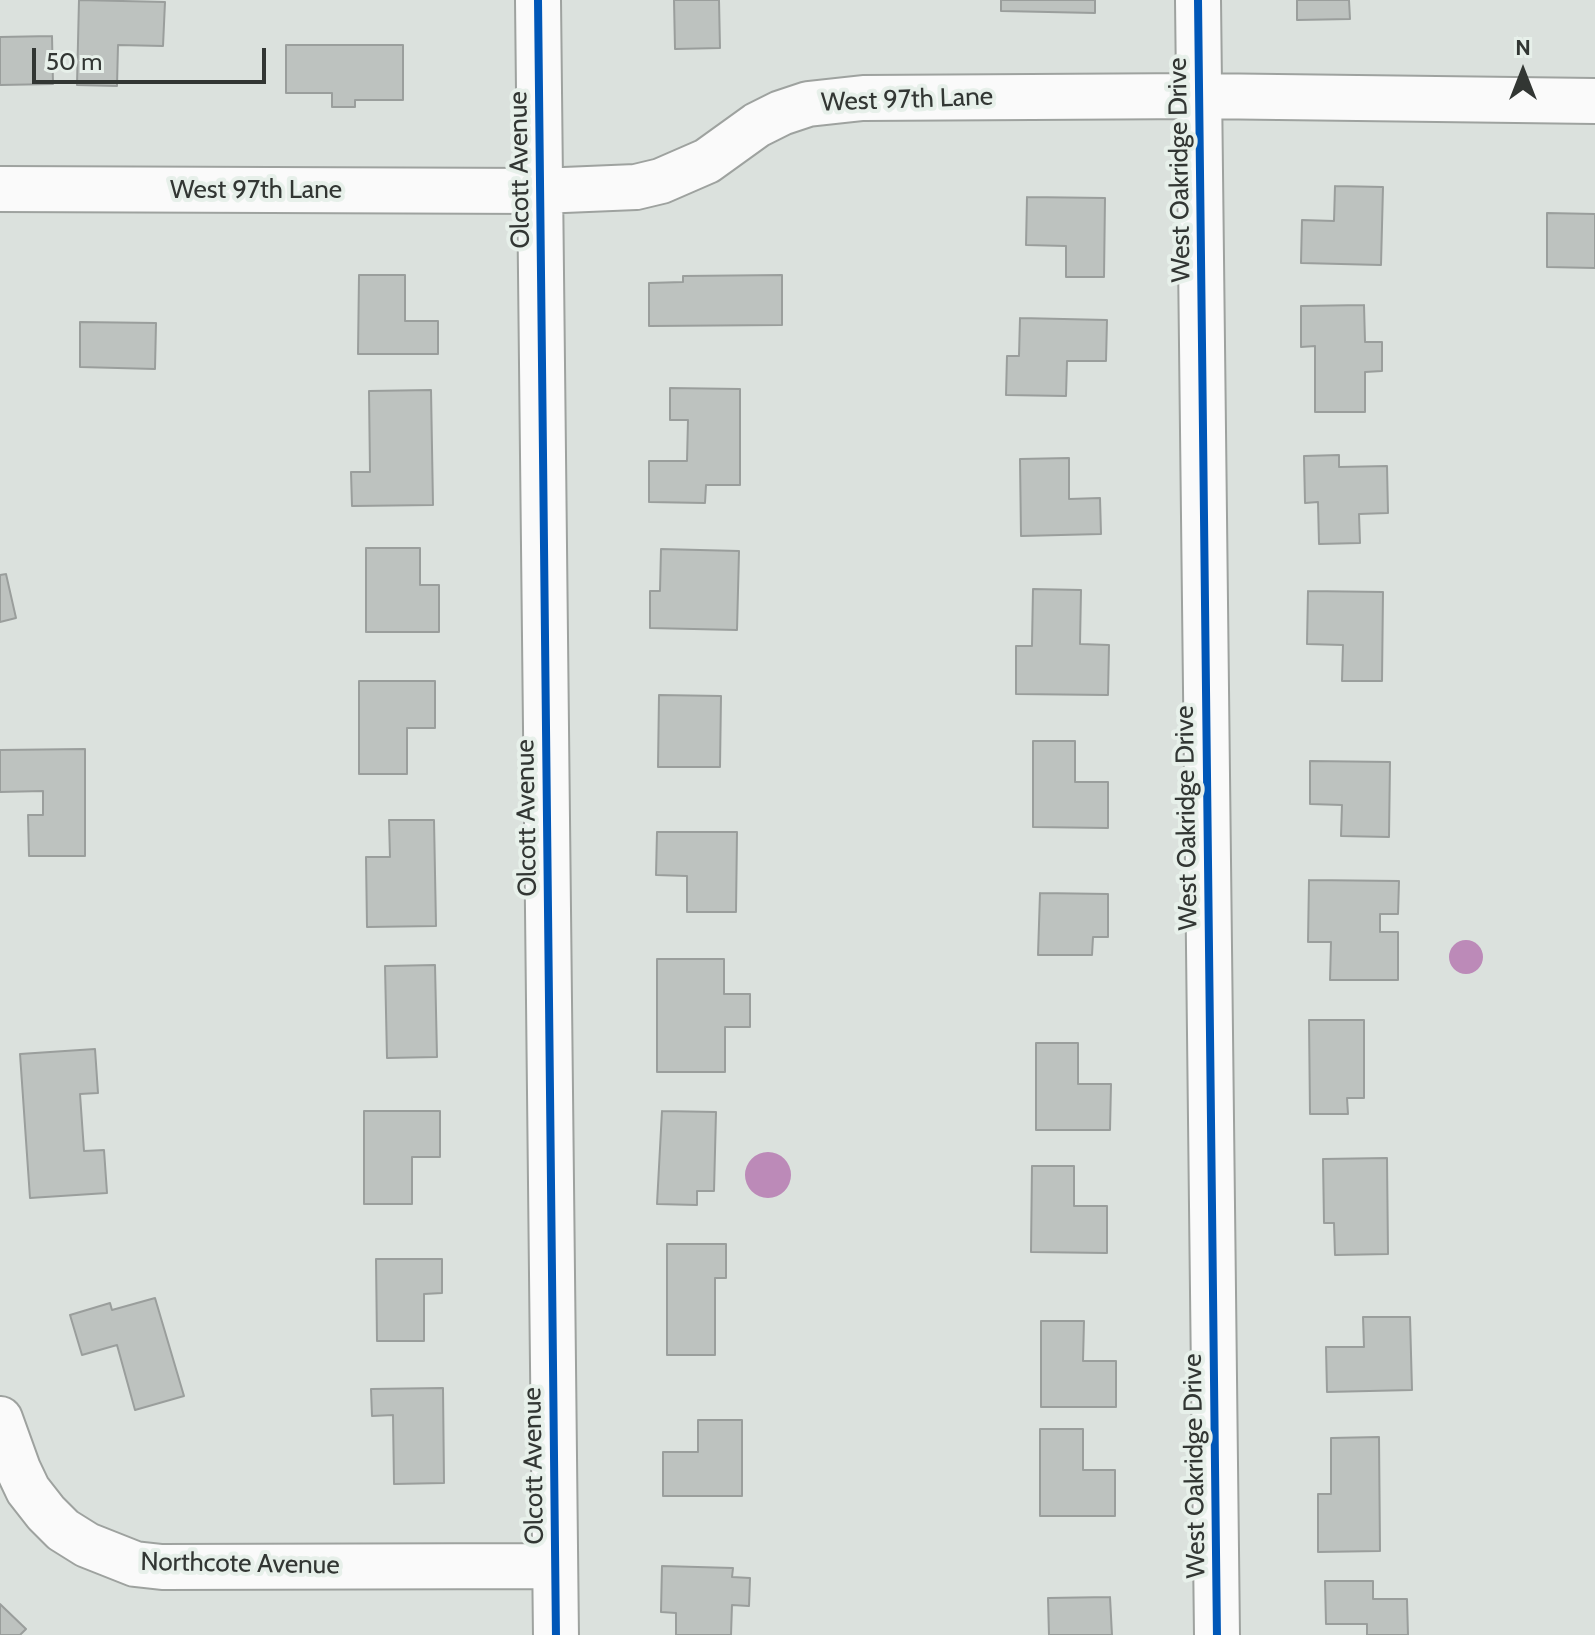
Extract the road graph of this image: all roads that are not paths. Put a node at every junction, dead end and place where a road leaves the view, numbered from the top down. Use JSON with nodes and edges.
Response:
{"nodes":[{"id":1,"x":538,"y":0,"type":"edge"},
{"id":2,"x":1198,"y":0,"type":"edge"},
{"id":3,"x":1199,"y":96,"type":"junction"},
{"id":4,"x":1595,"y":101,"type":"edge"},
{"id":5,"x":0,"y":189,"type":"edge"},
{"id":6,"x":540,"y":191,"type":"junction"},
{"id":7,"x":0,"y":1419,"type":"edge"},
{"id":8,"x":555,"y":1566,"type":"junction"},
{"id":9,"x":556,"y":1635,"type":"edge"},
{"id":10,"x":1217,"y":1635,"type":"edge"}],
"edges":[{"from":1,"to":6,"type":"street","name":"Olcott Avenue"},
{"from":2,"to":3,"type":"street","name":"West Oakridge Drive"},
{"from":3,"to":4,"type":"street","name":"West 97th Lane"},
{"from":3,"to":6,"type":"street","name":"West 97th Lane"},
{"from":3,"to":10,"type":"street","name":"West Oakridge Drive"},
{"from":5,"to":6,"type":"street","name":"West 97th Lane"},
{"from":6,"to":8,"type":"street","name":"Olcott Avenue"},
{"from":7,"to":8,"type":"street","name":"Northcote Avenue"},
{"from":8,"to":9,"type":"street","name":"Olcott Avenue"}]}
